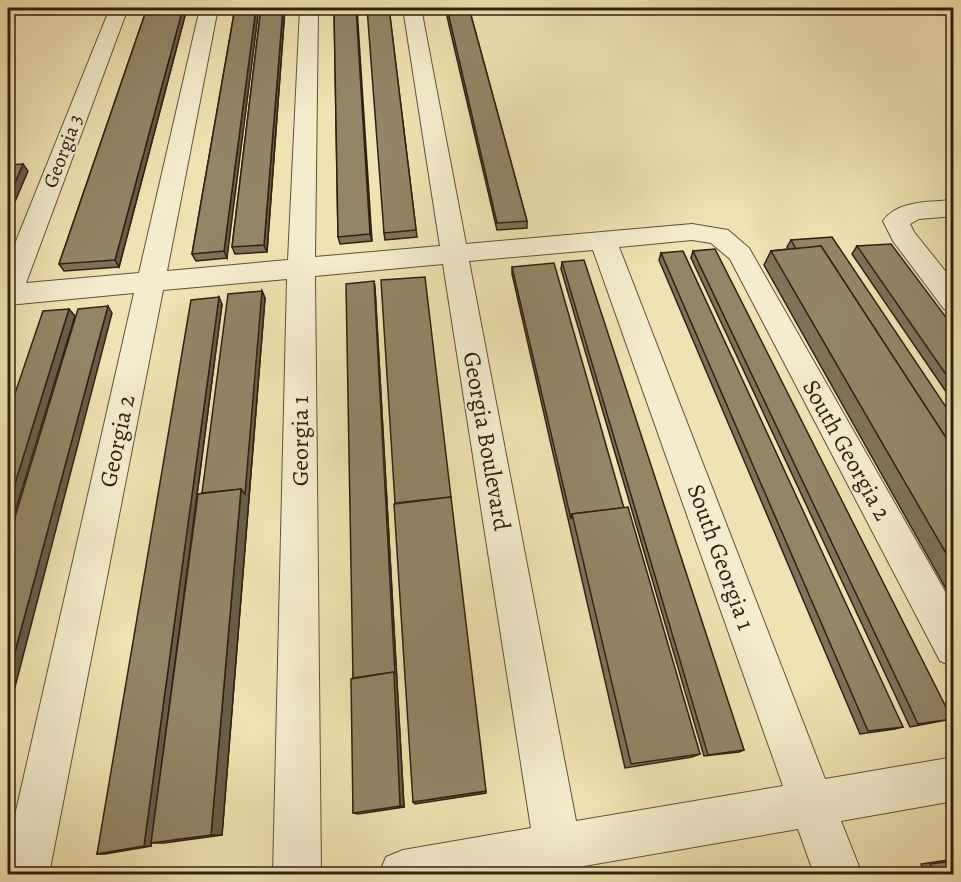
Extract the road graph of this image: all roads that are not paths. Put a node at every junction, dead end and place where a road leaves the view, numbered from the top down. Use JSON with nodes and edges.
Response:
{"nodes":[{"id":1,"x":119,"y":8,"type":"edge"},
{"id":2,"x":209,"y":8,"type":"edge"},
{"id":3,"x":309,"y":8,"type":"edge"},
{"id":4,"x":412,"y":8,"type":"edge"},
{"id":5,"x":954,"y":208,"type":"edge"},
{"id":6,"x":603,"y":240,"type":"junction"},
{"id":7,"x":454,"y":254,"type":"junction"},
{"id":8,"x":301,"y":268,"type":"junction"},
{"id":9,"x":151,"y":282,"type":"junction"},
{"id":10,"x":8,"y":295,"type":"edge"},
{"id":11,"x":954,"y":302,"type":"edge"},
{"id":12,"x":954,"y":646,"type":"edge"},
{"id":13,"x":954,"y":779,"type":"edge"},
{"id":14,"x":812,"y":803,"type":"junction"},
{"id":15,"x":560,"y":861,"type":"edge"},
{"id":16,"x":26,"y":874,"type":"edge"},
{"id":17,"x":297,"y":874,"type":"edge"},
{"id":18,"x":403,"y":874,"type":"edge"},
{"id":19,"x":838,"y":874,"type":"edge"}],
"edges":[{"from":1,"to":10,"type":"street","name":"Georgia 3"},
{"from":2,"to":9,"type":"street","name":"Georgia 2"},
{"from":3,"to":8,"type":"street","name":"Georgia 1"},
{"from":4,"to":7,"type":"street","name":"Georgia Boulevard"},
{"from":5,"to":11,"type":"street"},
{"from":6,"to":7,"type":"street"},
{"from":6,"to":12,"type":"street","name":"South Georgia 2"},
{"from":6,"to":14,"type":"street","name":"South Georgia 1"},
{"from":7,"to":8,"type":"street"},
{"from":7,"to":15,"type":"street","name":"Georgia Boulevard"},
{"from":8,"to":9,"type":"street"},
{"from":8,"to":17,"type":"street","name":"Georgia 1"},
{"from":9,"to":10,"type":"street"},
{"from":9,"to":16,"type":"street","name":"Georgia 2"},
{"from":13,"to":14,"type":"street"},
{"from":14,"to":15,"type":"street"},
{"from":14,"to":19,"type":"street","name":"South Georgia 1"},
{"from":15,"to":18,"type":"street"}]}
